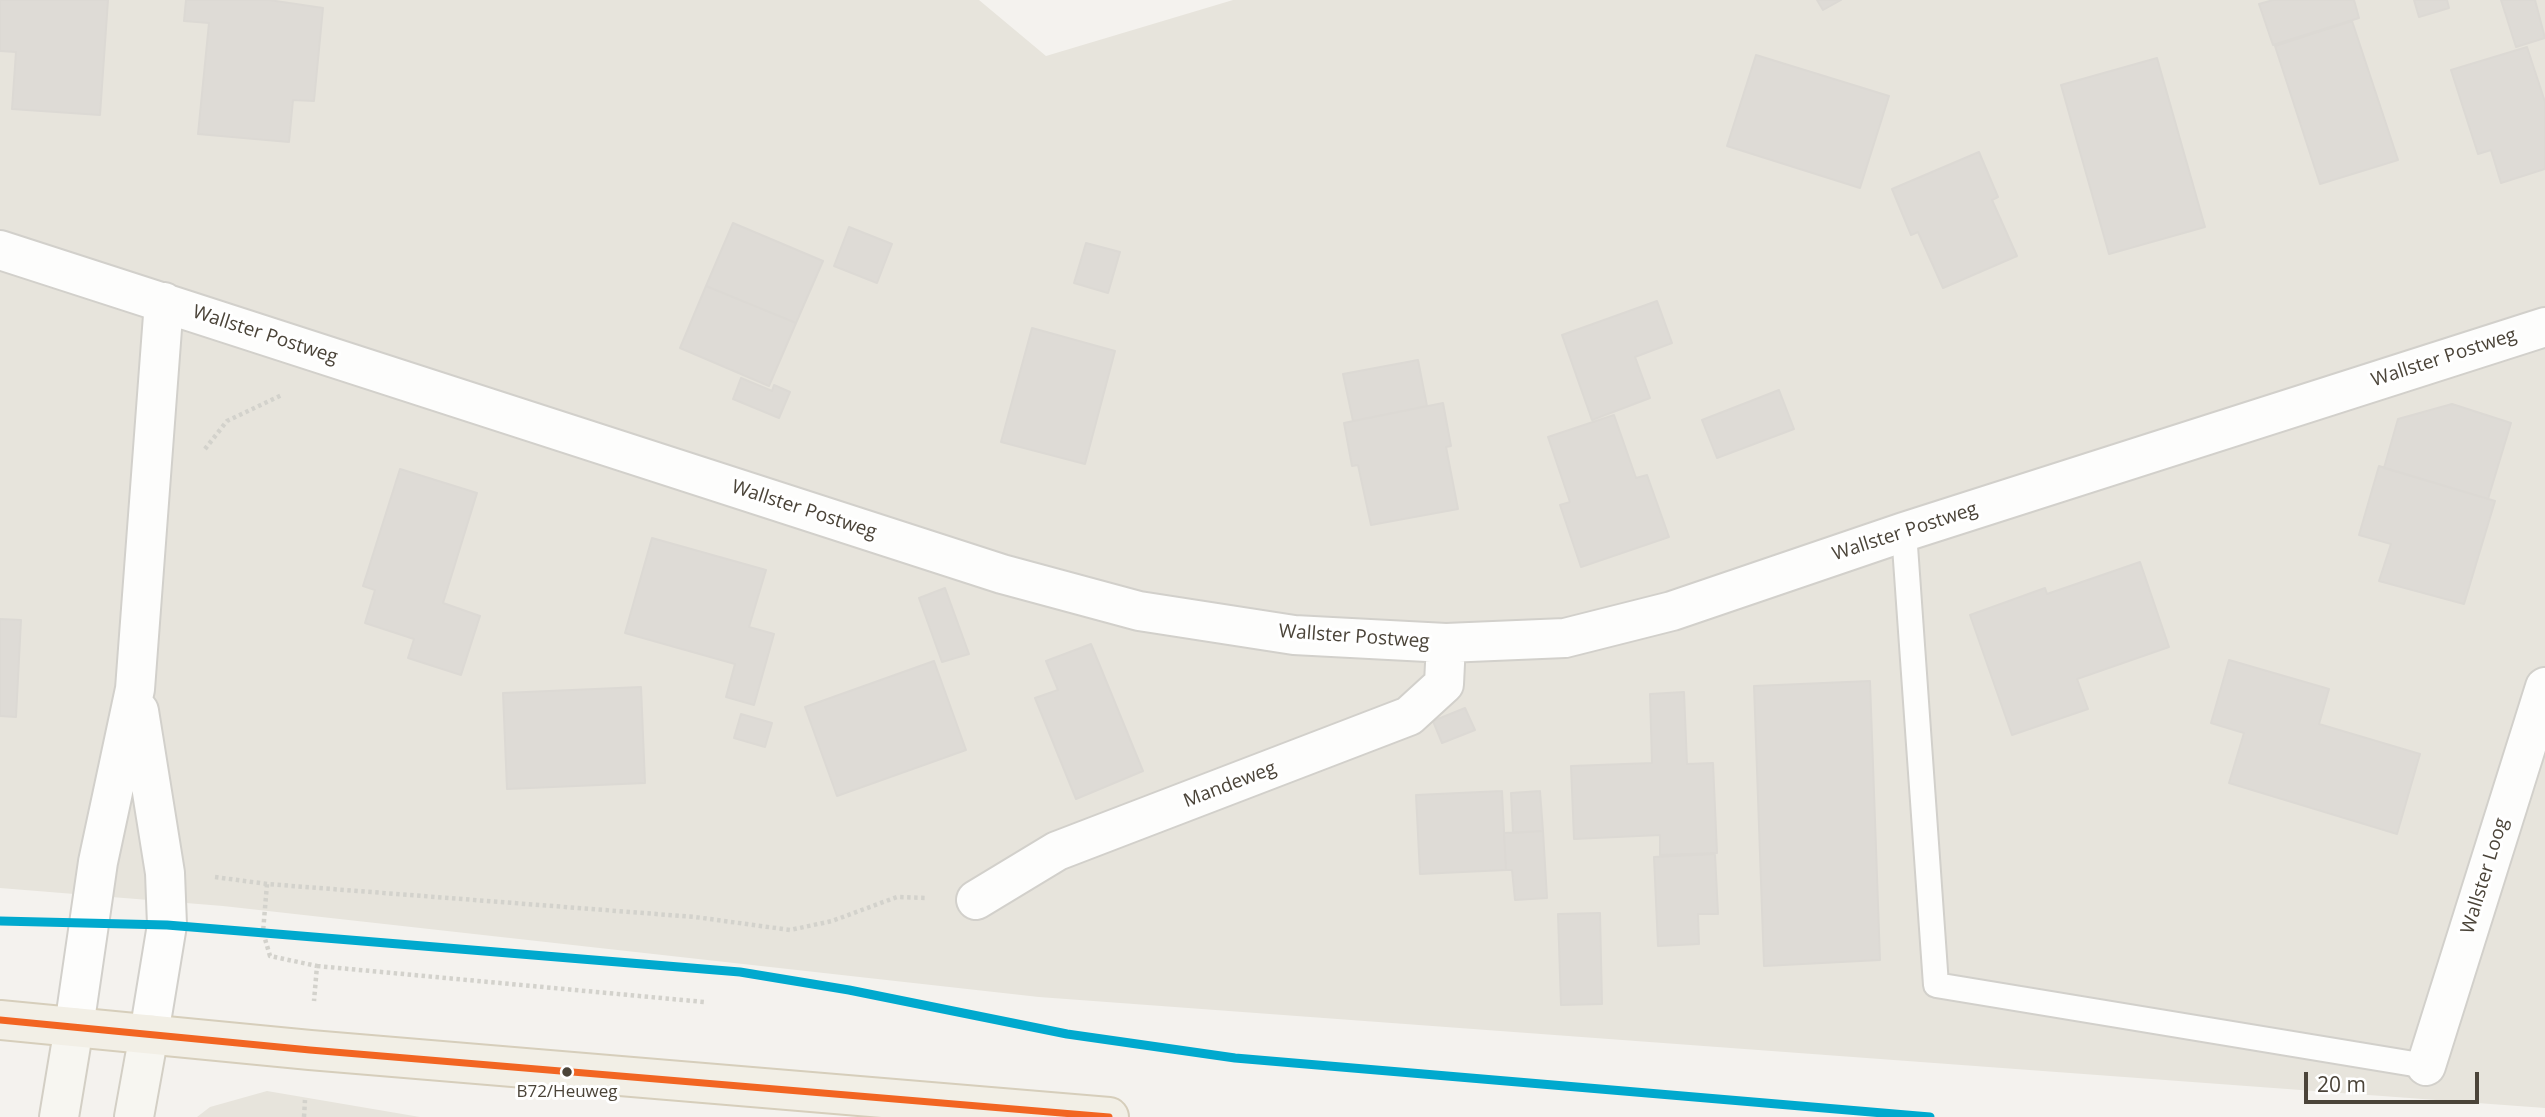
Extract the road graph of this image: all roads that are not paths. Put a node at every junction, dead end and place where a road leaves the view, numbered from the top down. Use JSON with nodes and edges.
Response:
{"nodes":[{"id":1,"x":0,"y":250,"type":"edge"},
{"id":2,"x":164,"y":302,"type":"junction"},
{"id":3,"x":2545,"y":327,"type":"edge"},
{"id":4,"x":1904,"y":532,"type":"junction"},
{"id":5,"x":1446,"y":643,"type":"junction"},
{"id":6,"x":2545,"y":687,"type":"edge"},
{"id":7,"x":135,"y":689,"type":"junction"},
{"id":8,"x":976,"y":900,"type":"road end"},
{"id":9,"x":0,"y":1020,"type":"edge"},
{"id":10,"x":74,"y":1027,"type":"junction"},
{"id":11,"x":149,"y":1034,"type":"junction"},
{"id":12,"x":2426,"y":1066,"type":"joint"},
{"id":13,"x":59,"y":1117,"type":"edge"},
{"id":14,"x":134,"y":1117,"type":"edge"},
{"id":15,"x":1110,"y":1117,"type":"edge"}],
"edges":[{"from":1,"to":2,"type":"street","name":"Wallster Postweg"},
{"from":2,"to":5,"type":"street","name":"Wallster Postweg"},
{"from":2,"to":7,"type":"street","name":"Wallster Postweg"},
{"from":3,"to":4,"type":"street","name":"Wallster Postweg"},
{"from":4,"to":5,"type":"street","name":"Wallster Postweg"},
{"from":4,"to":12,"type":"lane"},
{"from":5,"to":8,"type":"street","name":"Mandeweg"},
{"from":6,"to":12,"type":"street","name":"Wallster Loog"},
{"from":7,"to":10,"type":"street","name":"Wallster Postweg"},
{"from":7,"to":11,"type":"street","name":"Wallster Postweg"},
{"from":9,"to":10,"type":"main road"},
{"from":10,"to":11,"type":"main road"},
{"from":10,"to":13,"type":"street"},
{"from":11,"to":14,"type":"street"},
{"from":11,"to":15,"type":"main road"}]}
